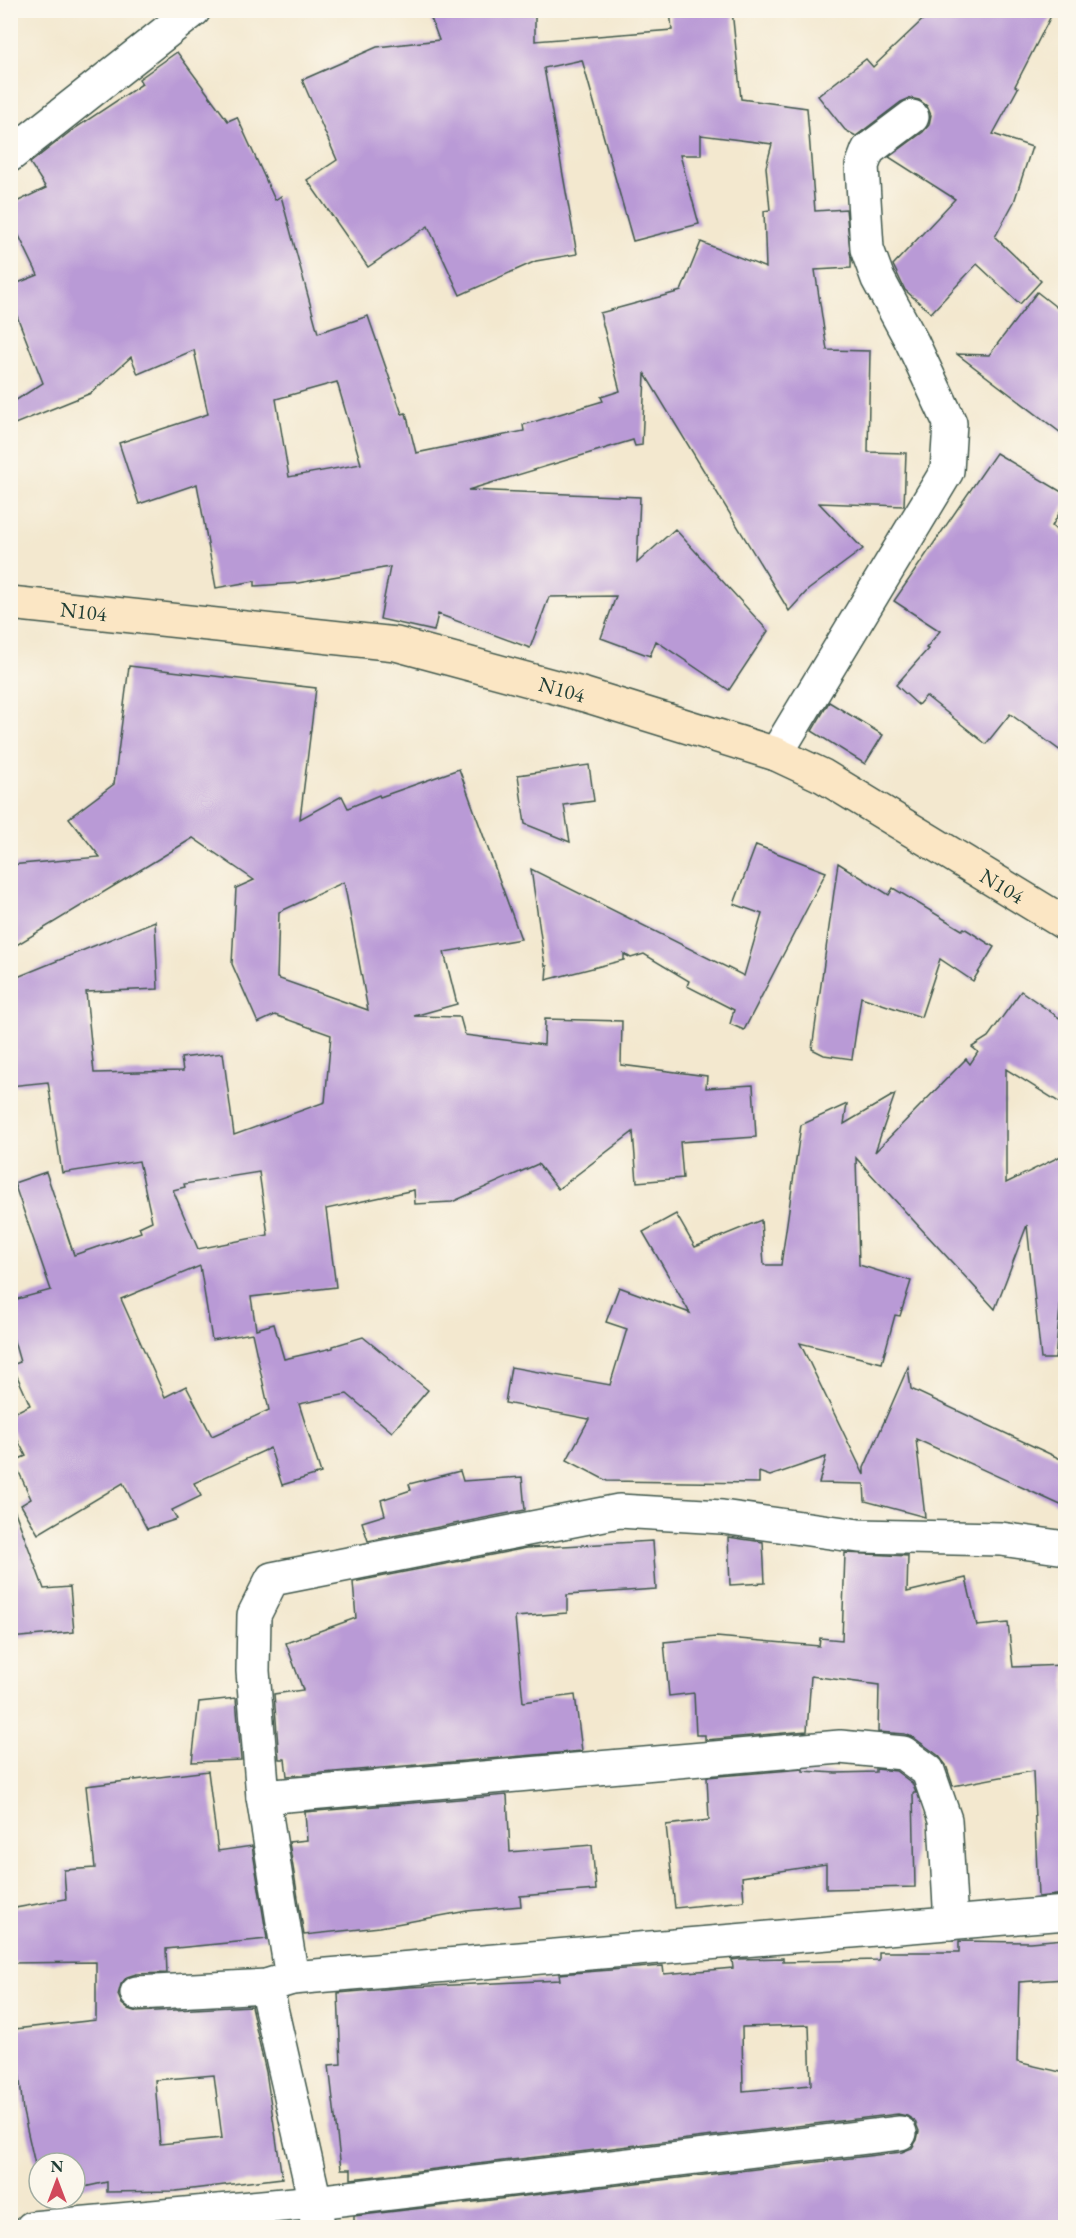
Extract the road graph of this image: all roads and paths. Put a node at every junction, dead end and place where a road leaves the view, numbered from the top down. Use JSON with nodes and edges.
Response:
{"nodes":[{"id":1,"x":194,"y":10,"type":"edge"},
{"id":2,"x":912,"y":117,"type":"dead end"},
{"id":3,"x":10,"y":155,"type":"edge"},
{"id":4,"x":10,"y":603,"type":"edge"},
{"id":5,"x":776,"y":754,"type":"junction"},
{"id":6,"x":1065,"y":924,"type":"edge"},
{"id":7,"x":1065,"y":1548,"type":"edge"},
{"id":8,"x":263,"y":1797,"type":"junction"},
{"id":9,"x":1065,"y":1913,"type":"edge"},
{"id":10,"x":951,"y":1923,"type":"junction"},
{"id":11,"x":279,"y":1982,"type":"junction"},
{"id":12,"x":137,"y":1993,"type":"dead end"},
{"id":13,"x":900,"y":2133,"type":"dead end"},
{"id":14,"x":317,"y":2215,"type":"edge"},
{"id":15,"x":32,"y":2228,"type":"edge"}],
"edges":[{"from":1,"to":3,"type":"street"},
{"from":2,"to":5,"type":"street"},
{"from":4,"to":5,"type":"street","name":"N104","number":"N104"},
{"from":5,"to":6,"type":"street","name":"N104","number":"N104"},
{"from":7,"to":8,"type":"street"},
{"from":8,"to":10,"type":"street"},
{"from":8,"to":11,"type":"street"},
{"from":9,"to":10,"type":"street"},
{"from":10,"to":11,"type":"street"},
{"from":11,"to":12,"type":"street"},
{"from":11,"to":14,"type":"street"},
{"from":13,"to":14,"type":"street"},
{"from":14,"to":15,"type":"street"}]}
